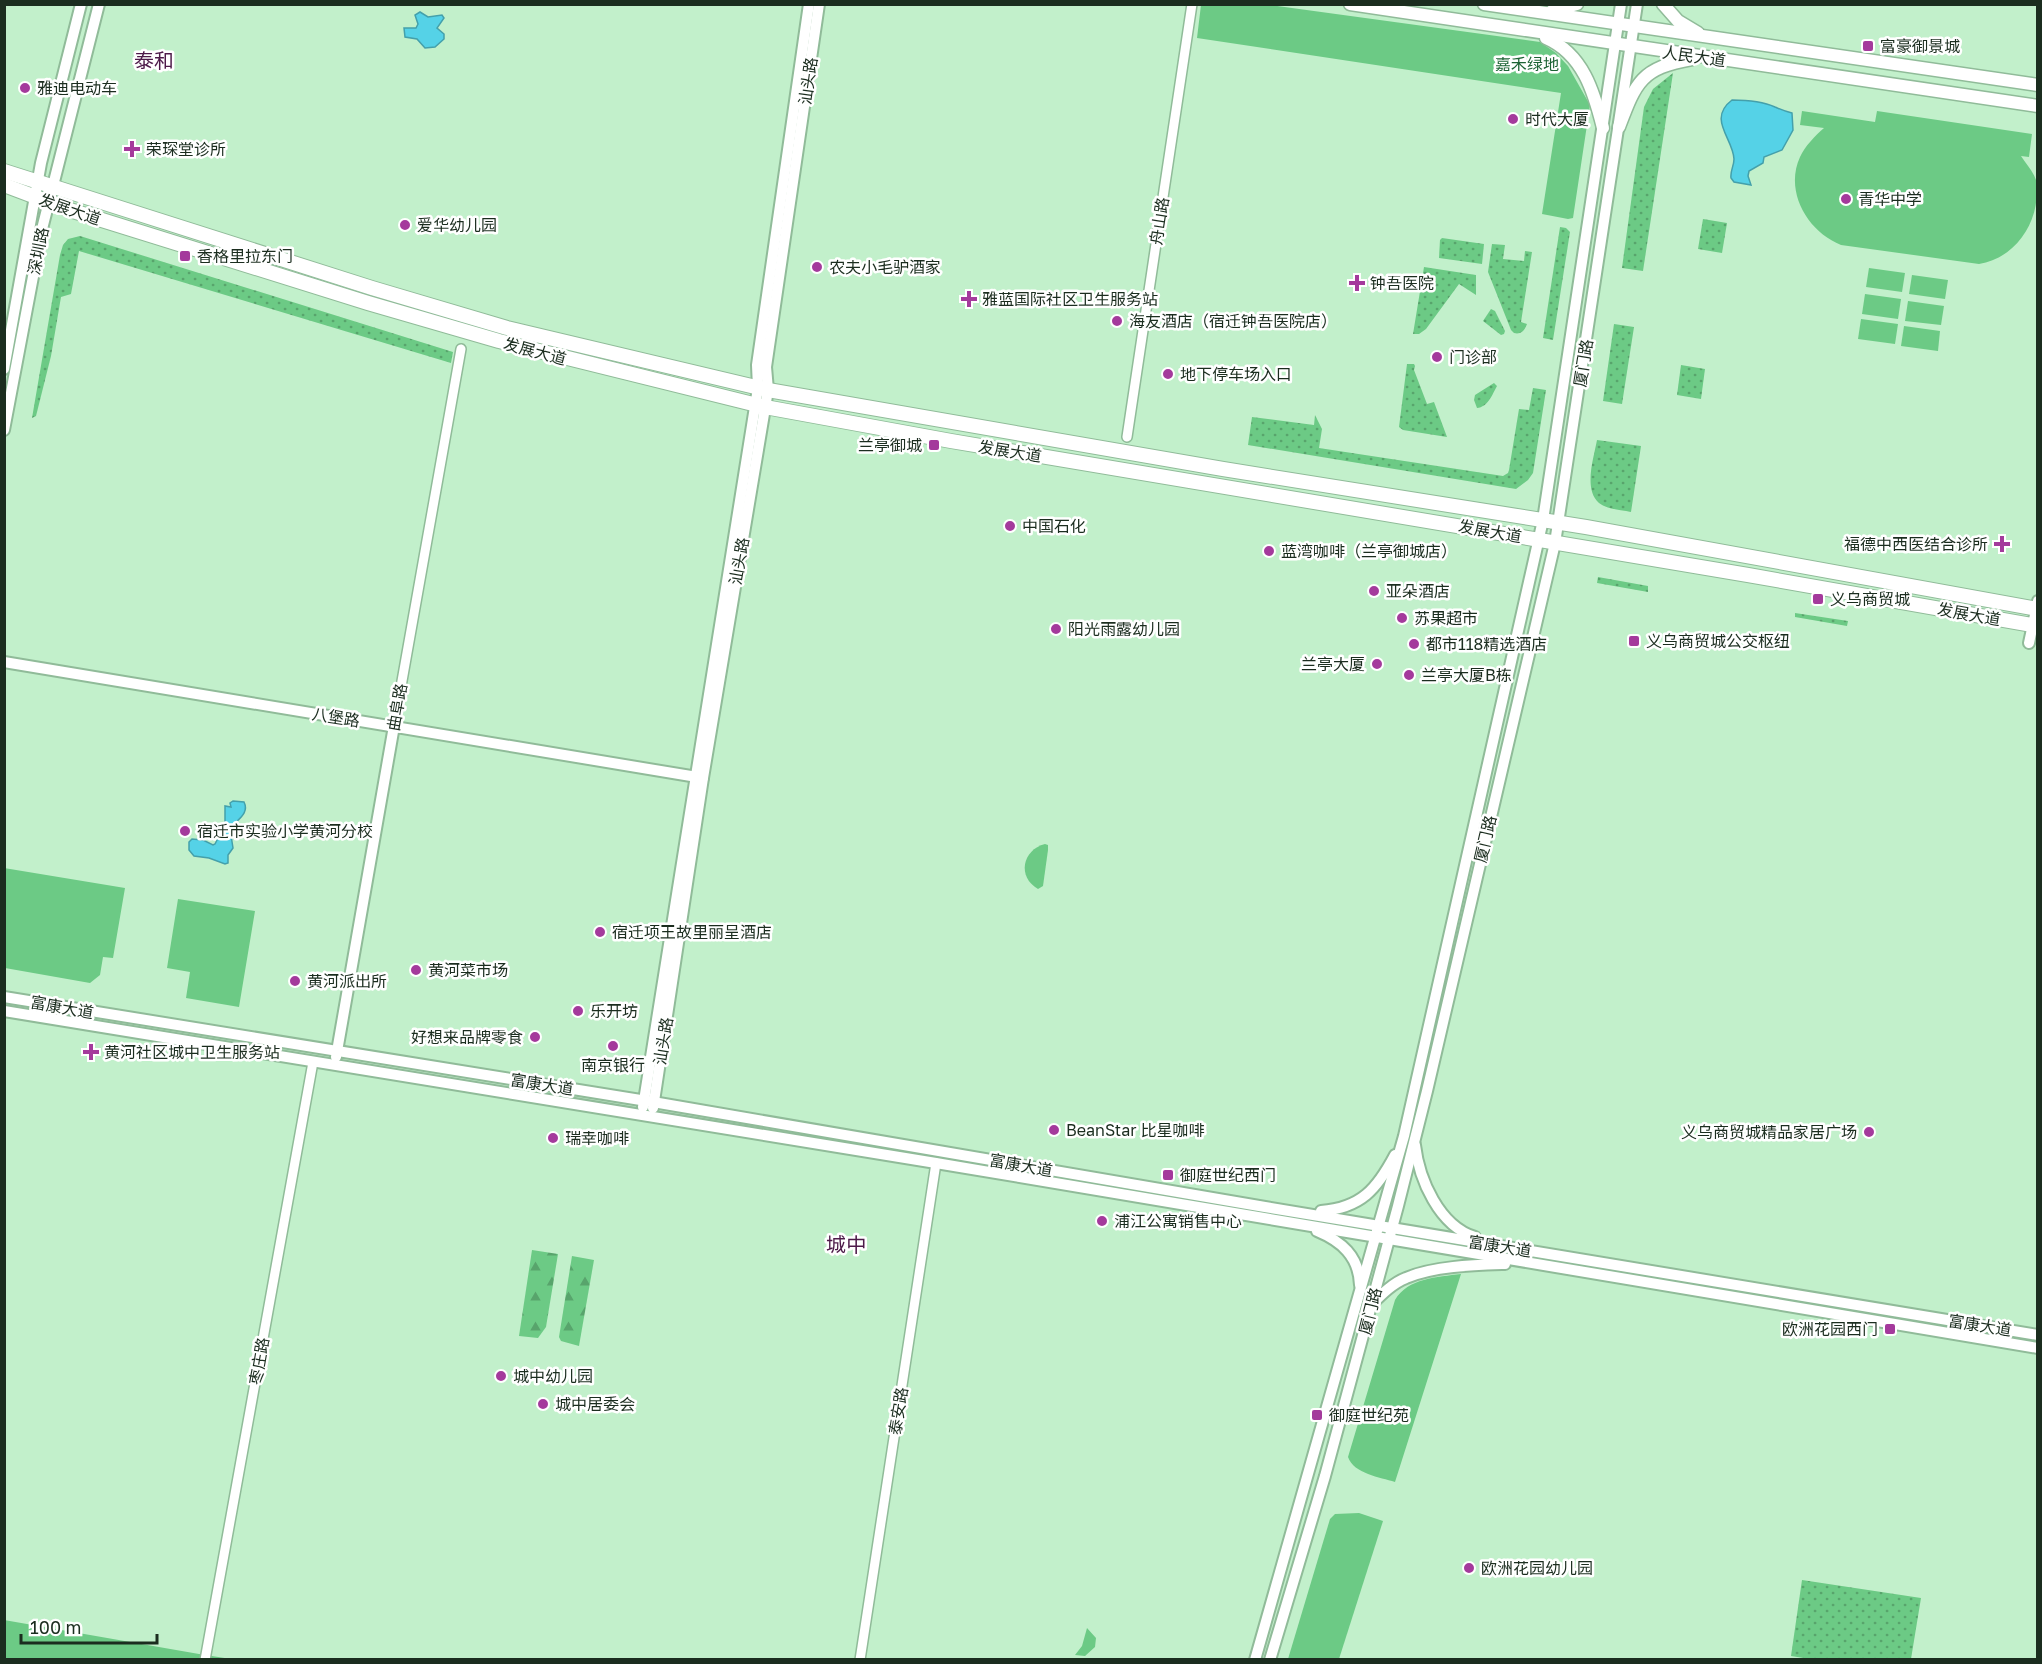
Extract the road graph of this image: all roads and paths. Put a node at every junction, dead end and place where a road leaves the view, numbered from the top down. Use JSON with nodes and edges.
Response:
{"nodes":[{"id":1,"x":81,"y":4,"type":"edge"},
{"id":2,"x":99,"y":4,"type":"edge"},
{"id":3,"x":809,"y":4,"type":"edge"},
{"id":4,"x":819,"y":4,"type":"edge"},
{"id":5,"x":1192,"y":4,"type":"edge"},
{"id":6,"x":1350,"y":4,"type":"edge"},
{"id":7,"x":1484,"y":4,"type":"edge"},
{"id":8,"x":1577,"y":4,"type":"edge"},
{"id":9,"x":1621,"y":4,"type":"edge"},
{"id":10,"x":1637,"y":4,"type":"edge"},
{"id":11,"x":1663,"y":4,"type":"edge"},
{"id":12,"x":1541,"y":13,"type":"junction"},
{"id":13,"x":1618,"y":24,"type":"junction"},
{"id":14,"x":1634,"y":27,"type":"junction"},
{"id":15,"x":1534,"y":32,"type":"junction"},
{"id":16,"x":1705,"y":37,"type":"junction"},
{"id":17,"x":1616,"y":45,"type":"junction"},
{"id":18,"x":1631,"y":47,"type":"junction"},
{"id":19,"x":1702,"y":57,"type":"junction"},
{"id":20,"x":2037,"y":85,"type":"edge"},
{"id":21,"x":2037,"y":106,"type":"edge"},
{"id":22,"x":1603,"y":128,"type":"junction"},
{"id":23,"x":1619,"y":128,"type":"junction"},
{"id":24,"x":4,"y":171,"type":"edge"},
{"id":25,"x":38,"y":181,"type":"junction"},
{"id":26,"x":4,"y":185,"type":"edge"},
{"id":27,"x":53,"y":185,"type":"junction"},
{"id":28,"x":35,"y":197,"type":"junction"},
{"id":29,"x":49,"y":203,"type":"junction"},
{"id":30,"x":461,"y":349,"type":"dead end"},
{"id":31,"x":4,"y":369,"type":"edge"},
{"id":32,"x":763,"y":389,"type":"junction"},
{"id":33,"x":760,"y":406,"type":"junction"},
{"id":34,"x":4,"y":430,"type":"edge"},
{"id":35,"x":1127,"y":437,"type":"dead end"},
{"id":36,"x":1543,"y":520,"type":"junction"},
{"id":37,"x":1559,"y":523,"type":"junction"},
{"id":38,"x":1538,"y":539,"type":"junction"},
{"id":39,"x":1555,"y":543,"type":"junction"},
{"id":40,"x":2037,"y":606,"type":"edge"},
{"id":41,"x":2035,"y":626,"type":"edge"},
{"id":42,"x":2029,"y":643,"type":"dead end"},
{"id":43,"x":4,"y":662,"type":"edge"},
{"id":44,"x":394,"y":726,"type":"junction"},
{"id":45,"x":700,"y":777,"type":"junction"},
{"id":46,"x":4,"y":997,"type":"edge"},
{"id":47,"x":4,"y":1011,"type":"edge"},
{"id":48,"x":338,"y":1051,"type":"junction"},
{"id":49,"x":313,"y":1062,"type":"junction"},
{"id":50,"x":335,"y":1065,"type":"junction"},
{"id":51,"x":649,"y":1102,"type":"junction"},
{"id":52,"x":646,"y":1116,"type":"junction"},
{"id":53,"x":1409,"y":1137,"type":"junction"},
{"id":54,"x":936,"y":1163,"type":"junction"},
{"id":55,"x":1303,"y":1213,"type":"junction"},
{"id":56,"x":1300,"y":1225,"type":"junction"},
{"id":57,"x":1379,"y":1226,"type":"junction"},
{"id":58,"x":1392,"y":1228,"type":"junction"},
{"id":59,"x":1376,"y":1237,"type":"junction"},
{"id":60,"x":1389,"y":1239,"type":"junction"},
{"id":61,"x":1531,"y":1251,"type":"junction"},
{"id":62,"x":1530,"y":1264,"type":"junction"},
{"id":63,"x":1360,"y":1296,"type":"junction"},
{"id":64,"x":1372,"y":1304,"type":"junction"},
{"id":65,"x":2037,"y":1335,"type":"edge"},
{"id":66,"x":2037,"y":1348,"type":"edge"},
{"id":67,"x":205,"y":1659,"type":"edge"},
{"id":68,"x":860,"y":1659,"type":"edge"},
{"id":69,"x":1255,"y":1659,"type":"edge"},
{"id":70,"x":1270,"y":1659,"type":"edge"}],
"edges":[{"from":1,"to":25,"type":"street","name":"深圳路"},
{"from":2,"to":27,"type":"street","name":"深圳路"},
{"from":3,"to":32,"type":"street","name":"汕头路"},
{"from":4,"to":32,"type":"street","name":"汕头路"},
{"from":5,"to":35,"type":"street","name":"舟山路"},
{"from":6,"to":15,"type":"main road","name":"人民大道"},
{"from":7,"to":12,"type":"main road","name":"人民大道"},
{"from":8,"to":12,"type":"main road"},
{"from":9,"to":13,"type":"street","name":"厦门路"},
{"from":10,"to":14,"type":"street","name":"厦门路"},
{"from":11,"to":16,"type":"main road"},
{"from":12,"to":13,"type":"main road","name":"人民大道"},
{"from":13,"to":14,"type":"main road","name":"人民大道"},
{"from":13,"to":17,"type":"street","name":"厦门路"},
{"from":14,"to":16,"type":"main road","name":"人民大道"},
{"from":14,"to":18,"type":"street","name":"厦门路"},
{"from":15,"to":17,"type":"main road","name":"人民大道"},
{"from":15,"to":22,"type":"main road"},
{"from":16,"to":20,"type":"main road","name":"人民大道"},
{"from":17,"to":18,"type":"main road","name":"人民大道"},
{"from":17,"to":22,"type":"street","name":"厦门路"},
{"from":18,"to":19,"type":"main road","name":"人民大道"},
{"from":18,"to":23,"type":"street","name":"厦门路"},
{"from":19,"to":21,"type":"main road","name":"人民大道"},
{"from":19,"to":23,"type":"main road"},
{"from":22,"to":36,"type":"street","name":"厦门路"},
{"from":23,"to":37,"type":"street","name":"厦门路"},
{"from":24,"to":25,"type":"main road","name":"发展大道"},
{"from":25,"to":27,"type":"main road","name":"发展大道"},
{"from":25,"to":28,"type":"street","name":"深圳路"},
{"from":26,"to":28,"type":"main road","name":"发展大道"},
{"from":27,"to":29,"type":"street","name":"深圳路"},
{"from":27,"to":32,"type":"main road","name":"发展大道"},
{"from":28,"to":29,"type":"main road","name":"发展大道"},
{"from":28,"to":31,"type":"street","name":"深圳路"},
{"from":29,"to":33,"type":"main road","name":"发展大道"},
{"from":29,"to":34,"type":"street","name":"深圳路"},
{"from":30,"to":44,"type":"street","name":"曲阜路"},
{"from":32,"to":33,"type":"street","name":"汕头路"},
{"from":32,"to":36,"type":"main road","name":"发展大道"},
{"from":33,"to":38,"type":"main road","name":"发展大道"},
{"from":33,"to":45,"type":"street","name":"汕头路"},
{"from":36,"to":37,"type":"main road","name":"发展大道"},
{"from":36,"to":38,"type":"street","name":"厦门路"},
{"from":37,"to":39,"type":"street","name":"厦门路"},
{"from":37,"to":40,"type":"main road","name":"发展大道"},
{"from":38,"to":39,"type":"main road","name":"发展大道"},
{"from":38,"to":53,"type":"street","name":"厦门路"},
{"from":39,"to":41,"type":"main road","name":"发展大道"},
{"from":39,"to":53,"type":"street","name":"厦门路"},
{"from":40,"to":41,"type":"street"},
{"from":41,"to":42,"type":"street"},
{"from":43,"to":44,"type":"street","name":"八堡路"},
{"from":44,"to":45,"type":"street","name":"八堡路"},
{"from":44,"to":48,"type":"street","name":"曲阜路"},
{"from":45,"to":51,"type":"street","name":"汕头路"},
{"from":46,"to":48,"type":"street","name":"富康大道"},
{"from":47,"to":49,"type":"street","name":"富康大道"},
{"from":48,"to":50,"type":"street","name":"曲阜路"},
{"from":48,"to":51,"type":"street","name":"富康大道"},
{"from":49,"to":50,"type":"street","name":"富康大道"},
{"from":49,"to":67,"type":"street","name":"枣庄路"},
{"from":50,"to":52,"type":"street","name":"富康大道"},
{"from":51,"to":52,"type":"street","name":"汕头路"},
{"from":51,"to":55,"type":"street","name":"富康大道"},
{"from":52,"to":54,"type":"street","name":"富康大道"},
{"from":53,"to":55,"type":"street"},
{"from":53,"to":57,"type":"street","name":"厦门路"},
{"from":53,"to":58,"type":"street","name":"厦门路"},
{"from":53,"to":61,"type":"street"},
{"from":54,"to":56,"type":"street","name":"富康大道"},
{"from":54,"to":68,"type":"street","name":"泰安路"},
{"from":55,"to":57,"type":"street","name":"富康大道"},
{"from":56,"to":59,"type":"street","name":"富康大道"},
{"from":56,"to":63,"type":"street"},
{"from":57,"to":58,"type":"street","name":"富康大道"},
{"from":57,"to":59,"type":"street","name":"厦门路"},
{"from":58,"to":60,"type":"street","name":"厦门路"},
{"from":58,"to":61,"type":"street","name":"富康大道"},
{"from":59,"to":60,"type":"street","name":"富康大道"},
{"from":59,"to":63,"type":"street","name":"厦门路"},
{"from":60,"to":62,"type":"street","name":"富康大道"},
{"from":60,"to":64,"type":"street","name":"厦门路"},
{"from":61,"to":65,"type":"street","name":"富康大道"},
{"from":62,"to":64,"type":"street"},
{"from":62,"to":66,"type":"street","name":"富康大道"},
{"from":63,"to":69,"type":"street","name":"厦门路"},
{"from":64,"to":70,"type":"street","name":"厦门路"}]}
